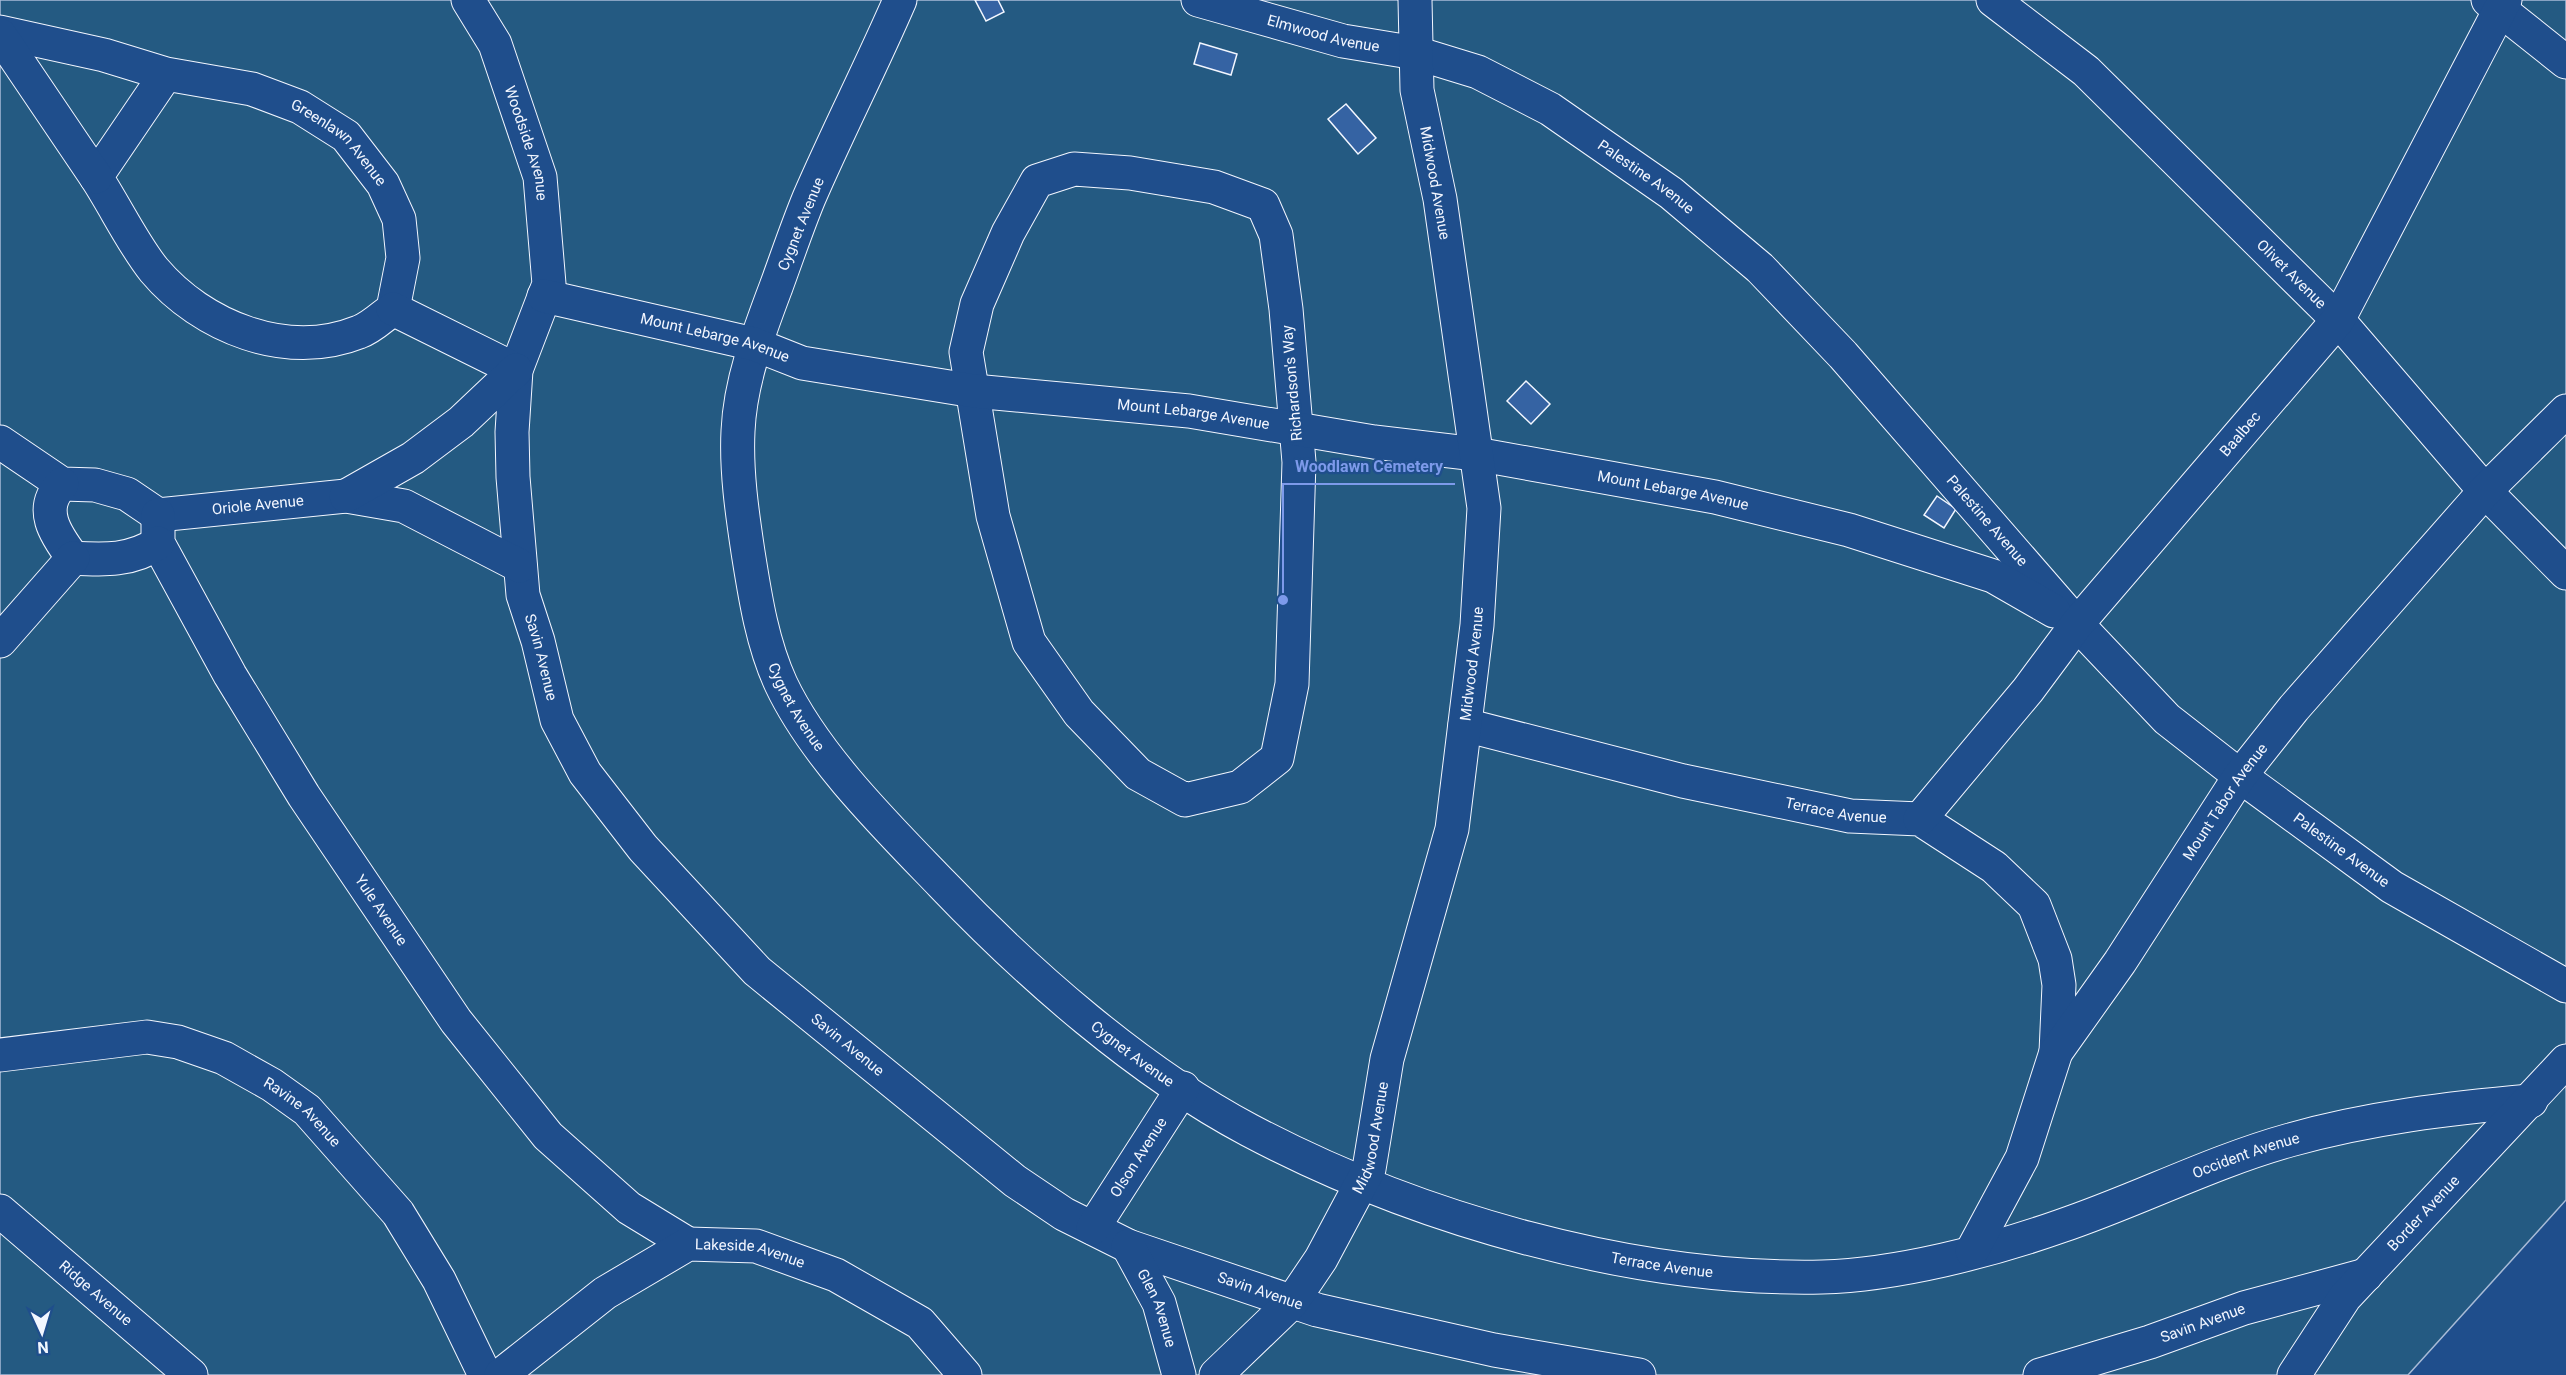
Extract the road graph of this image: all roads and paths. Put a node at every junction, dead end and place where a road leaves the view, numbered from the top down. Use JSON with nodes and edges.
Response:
{"nodes":[{"id":1,"x":468,"y":0,"type":"edge"},
{"id":2,"x":900,"y":0,"type":"edge"},
{"id":3,"x":1198,"y":0,"type":"edge"},
{"id":4,"x":1415,"y":0,"type":"edge"},
{"id":5,"x":1993,"y":0,"type":"edge"},
{"id":6,"x":2498,"y":3,"type":"edge"},
{"id":7,"x":0,"y":34,"type":"edge"},
{"id":8,"x":1416,"y":53,"type":"junction"},
{"id":9,"x":2566,"y":62,"type":"edge"},
{"id":10,"x":166,"y":74,"type":"junction"},
{"id":11,"x":96,"y":177,"type":"junction"},
{"id":12,"x":544,"y":296,"type":"junction"},
{"id":13,"x":393,"y":309,"type":"junction"},
{"id":14,"x":2338,"y":320,"type":"junction"},
{"id":15,"x":754,"y":344,"type":"junction"},
{"id":16,"x":516,"y":370,"type":"junction"},
{"id":17,"x":974,"y":391,"type":"junction"},
{"id":18,"x":2566,"y":411,"type":"edge"},
{"id":19,"x":1296,"y":429,"type":"junction"},
{"id":20,"x":0,"y":441,"type":"edge"},
{"id":21,"x":1476,"y":454,"type":"junction"},
{"id":22,"x":62,"y":484,"type":"junction"},
{"id":23,"x":2485,"y":491,"type":"junction"},
{"id":24,"x":346,"y":496,"type":"junction"},
{"id":25,"x":158,"y":529,"type":"junction"},
{"id":26,"x":72,"y":558,"type":"junction"},
{"id":27,"x":520,"y":566,"type":"junction"},
{"id":28,"x":2566,"y":573,"type":"edge"},
{"id":29,"x":2077,"y":624,"type":"junction"},
{"id":30,"x":0,"y":640,"type":"edge"},
{"id":31,"x":1465,"y":725,"type":"junction"},
{"id":32,"x":2240,"y":776,"type":"junction"},
{"id":33,"x":1920,"y":819,"type":"junction"},
{"id":34,"x":2566,"y":986,"type":"edge"},
{"id":35,"x":2056,"y":1052,"type":"junction"},
{"id":36,"x":0,"y":1055,"type":"edge"},
{"id":37,"x":2566,"y":1061,"type":"edge"},
{"id":38,"x":1182,"y":1088,"type":"junction"},
{"id":39,"x":2531,"y":1101,"type":"junction"},
{"id":40,"x":1362,"y":1182,"type":"junction"},
{"id":41,"x":0,"y":1211,"type":"edge"},
{"id":42,"x":1093,"y":1228,"type":"junction"},
{"id":43,"x":688,"y":1244,"type":"junction"},
{"id":44,"x":1128,"y":1245,"type":"junction"},
{"id":45,"x":1972,"y":1251,"type":"junction"},
{"id":46,"x":2366,"y":1275,"type":"junction"},
{"id":47,"x":1292,"y":1302,"type":"junction"},
{"id":48,"x":191,"y":1375,"type":"edge"},
{"id":49,"x":485,"y":1375,"type":"edge"},
{"id":50,"x":501,"y":1375,"type":"edge"},
{"id":51,"x":965,"y":1375,"type":"edge"},
{"id":52,"x":1179,"y":1375,"type":"edge"},
{"id":53,"x":1216,"y":1375,"type":"edge"},
{"id":54,"x":1639,"y":1375,"type":"edge"},
{"id":55,"x":2040,"y":1375,"type":"edge"},
{"id":56,"x":2294,"y":1375,"type":"edge"}],
"edges":[{"from":1,"to":12,"type":"lane","name":"Woodside Avenue"},
{"from":2,"to":15,"type":"lane","name":"Cygnet Avenue"},
{"from":3,"to":8,"type":"lane","name":"Elmwood Avenue"},
{"from":4,"to":8,"type":"lane","name":"Midwood Avenue"},
{"from":5,"to":14,"type":"lane","name":"Olivet Avenue"},
{"from":6,"to":9,"type":"lane"},
{"from":6,"to":14,"type":"lane","name":"Baalbec"},
{"from":7,"to":10,"type":"lane","name":"Greenlawn Avenue"},
{"from":7,"to":11,"type":"lane","name":"Greenlawn Avenue"},
{"from":8,"to":21,"type":"lane","name":"Midwood Avenue"},
{"from":8,"to":29,"type":"lane","name":"Palestine Avenue"},
{"from":10,"to":11,"type":"lane"},
{"from":10,"to":13,"type":"lane","name":"Greenlawn Avenue"},
{"from":11,"to":13,"type":"lane","name":"Greenlawn Avenue"},
{"from":12,"to":15,"type":"lane","name":"Mount Lebarge Avenue"},
{"from":12,"to":16,"type":"lane","name":"Savin Avenue"},
{"from":13,"to":16,"type":"lane"},
{"from":14,"to":23,"type":"lane","name":"Olivet Avenue"},
{"from":14,"to":29,"type":"lane","name":"Baalbec"},
{"from":15,"to":17,"type":"lane","name":"Mount Lebarge Avenue"},
{"from":15,"to":38,"type":"lane","name":"Cygnet Avenue"},
{"from":16,"to":24,"type":"lane"},
{"from":16,"to":27,"type":"lane","name":"Savin Avenue"},
{"from":17,"to":19,"type":"lane","name":"Mount Lebarge Avenue"},
{"from":17,"to":19,"type":"lane","name":"Richardson's Way"},
{"from":17,"to":19,"type":"lane","name":"Richardson's Way"},
{"from":18,"to":23,"type":"lane","name":"Mount Tabor Avenue"},
{"from":19,"to":21,"type":"lane","name":"Mount Lebarge Avenue"},
{"from":20,"to":22,"type":"lane"},
{"from":21,"to":29,"type":"lane","name":"Mount Lebarge Avenue"},
{"from":21,"to":31,"type":"lane","name":"Midwood Avenue"},
{"from":22,"to":25,"type":"lane"},
{"from":22,"to":26,"type":"lane"},
{"from":23,"to":28,"type":"lane","name":"Olivet Avenue"},
{"from":23,"to":32,"type":"lane","name":"Mount Tabor Avenue"},
{"from":24,"to":25,"type":"lane","name":"Oriole Avenue"},
{"from":24,"to":27,"type":"lane","name":"Oriole Avenue"},
{"from":25,"to":26,"type":"lane"},
{"from":25,"to":43,"type":"lane","name":"Yule Avenue"},
{"from":26,"to":30,"type":"lane"},
{"from":27,"to":42,"type":"lane","name":"Savin Avenue"},
{"from":29,"to":32,"type":"lane","name":"Palestine Avenue"},
{"from":29,"to":33,"type":"lane","name":"Baalbec"},
{"from":31,"to":33,"type":"lane","name":"Terrace Avenue"},
{"from":31,"to":40,"type":"lane","name":"Midwood Avenue"},
{"from":32,"to":34,"type":"lane","name":"Palestine Avenue"},
{"from":32,"to":35,"type":"lane","name":"Mount Tabor Avenue"},
{"from":33,"to":35,"type":"lane"},
{"from":35,"to":45,"type":"lane","name":"Mount Tabor Avenue"},
{"from":36,"to":49,"type":"lane","name":"Ravine Avenue"},
{"from":37,"to":39,"type":"lane","name":"Border Avenue"},
{"from":38,"to":40,"type":"lane","name":"Cygnet Avenue"},
{"from":38,"to":42,"type":"lane","name":"Olson Avenue"},
{"from":39,"to":45,"type":"lane","name":"Occident Avenue"},
{"from":39,"to":46,"type":"lane","name":"Border Avenue"},
{"from":40,"to":45,"type":"lane","name":"Terrace Avenue"},
{"from":40,"to":47,"type":"lane","name":"Midwood Avenue"},
{"from":41,"to":48,"type":"lane","name":"Ridge Avenue"},
{"from":42,"to":44,"type":"lane","name":"Savin Avenue"},
{"from":43,"to":50,"type":"lane","name":"Lakeside Avenue"},
{"from":43,"to":51,"type":"lane","name":"Lakeside Avenue"},
{"from":44,"to":47,"type":"lane","name":"Savin Avenue"},
{"from":44,"to":52,"type":"lane","name":"Glen Avenue"},
{"from":46,"to":55,"type":"lane","name":"Savin Avenue"},
{"from":46,"to":56,"type":"lane","name":"Border Avenue"},
{"from":47,"to":53,"type":"lane"},
{"from":47,"to":54,"type":"lane","name":"Savin Avenue"}]}
